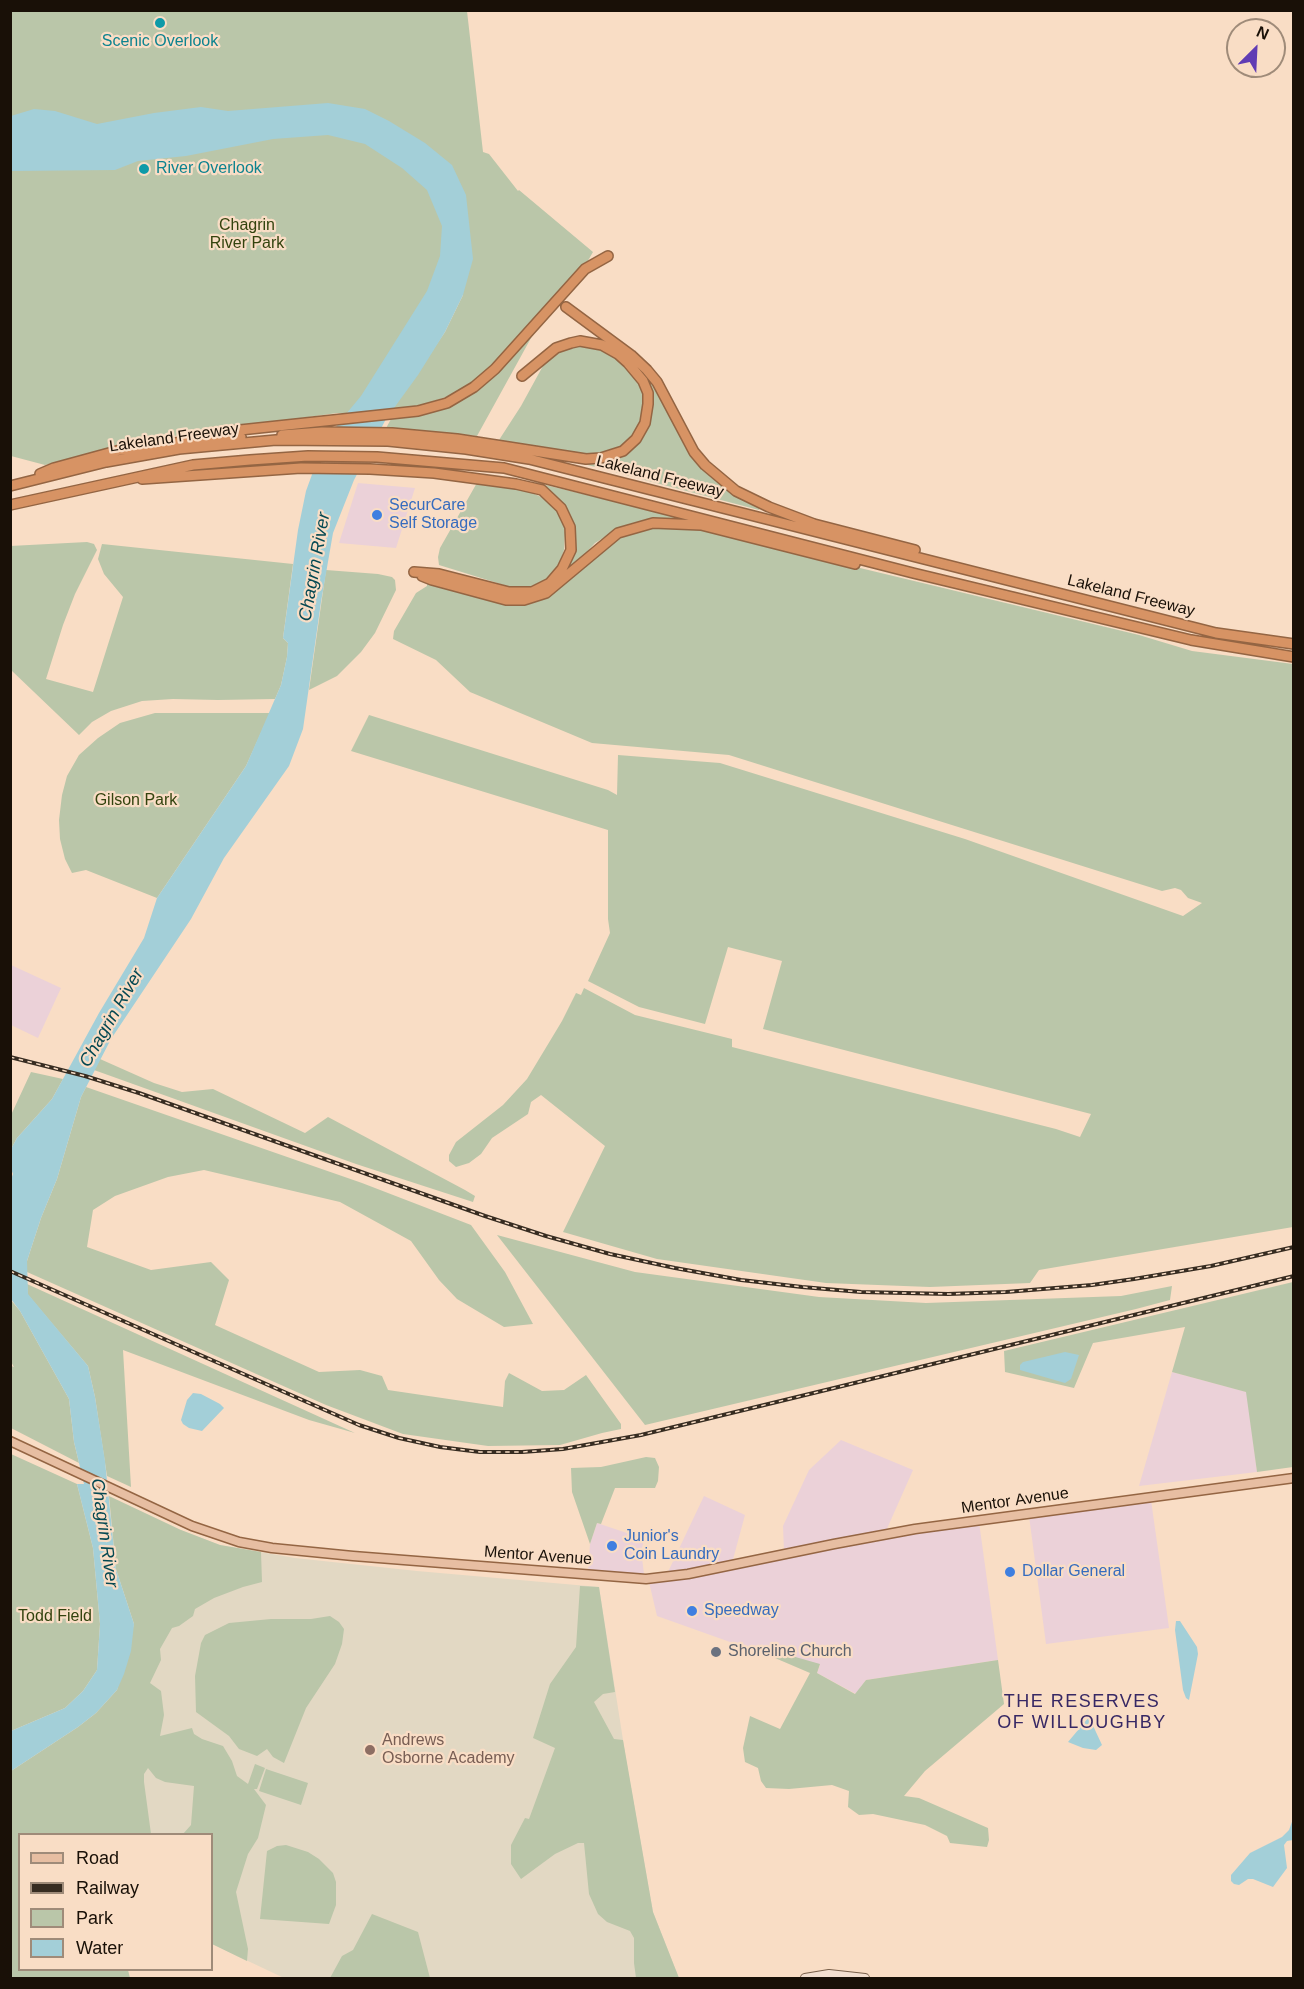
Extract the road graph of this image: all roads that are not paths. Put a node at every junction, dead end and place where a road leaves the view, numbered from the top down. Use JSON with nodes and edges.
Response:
{"nodes":[{"id":1,"x":608,"y":256,"type":"dead end"},
{"id":2,"x":566,"y":307,"type":"dead end"},
{"id":3,"x":522,"y":376,"type":"dead end"},
{"id":4,"x":320,"y":436,"type":"junction"},
{"id":5,"x":390,"y":437,"type":"junction"},
{"id":6,"x":120,"y":450,"type":"junction"},
{"id":7,"x":122,"y":480,"type":"junction"},
{"id":8,"x":22,"y":483,"type":"junction"},
{"id":9,"x":10,"y":486,"type":"edge"},
{"id":10,"x":10,"y":505,"type":"edge"},
{"id":11,"x":962,"y":569,"type":"junction"},
{"id":12,"x":913,"y":573,"type":"junction"},
{"id":13,"x":1293,"y":644,"type":"edge"},
{"id":14,"x":1293,"y":657,"type":"edge"},
{"id":15,"x":10,"y":1442,"type":"edge"},
{"id":16,"x":1293,"y":1478,"type":"edge"},
{"id":17,"x":805,"y":1978,"type":"edge"},
{"id":18,"x":865,"y":1978,"type":"edge"}],
"edges":[{"from":1,"to":6,"type":"highway"},
{"from":2,"to":11,"type":"highway"},
{"from":3,"to":5,"type":"highway"},
{"from":4,"to":5,"type":"highway"},
{"from":4,"to":6,"type":"highway"},
{"from":4,"to":8,"type":"highway","name":"Lakeland Freeway"},
{"from":5,"to":11,"type":"highway","name":"Lakeland Freeway"},
{"from":6,"to":8,"type":"highway"},
{"from":7,"to":10,"type":"highway","name":"Lakeland Freeway"},
{"from":7,"to":12,"type":"highway","name":"Lakeland Freeway"},
{"from":7,"to":12,"type":"highway"},
{"from":8,"to":9,"type":"highway","name":"Lakeland Freeway"},
{"from":11,"to":13,"type":"highway","name":"Lakeland Freeway"},
{"from":12,"to":14,"type":"highway","name":"Lakeland Freeway"},
{"from":15,"to":16,"type":"main road","name":"Mentor Avenue"},
{"from":17,"to":18,"type":"main road"}]}
